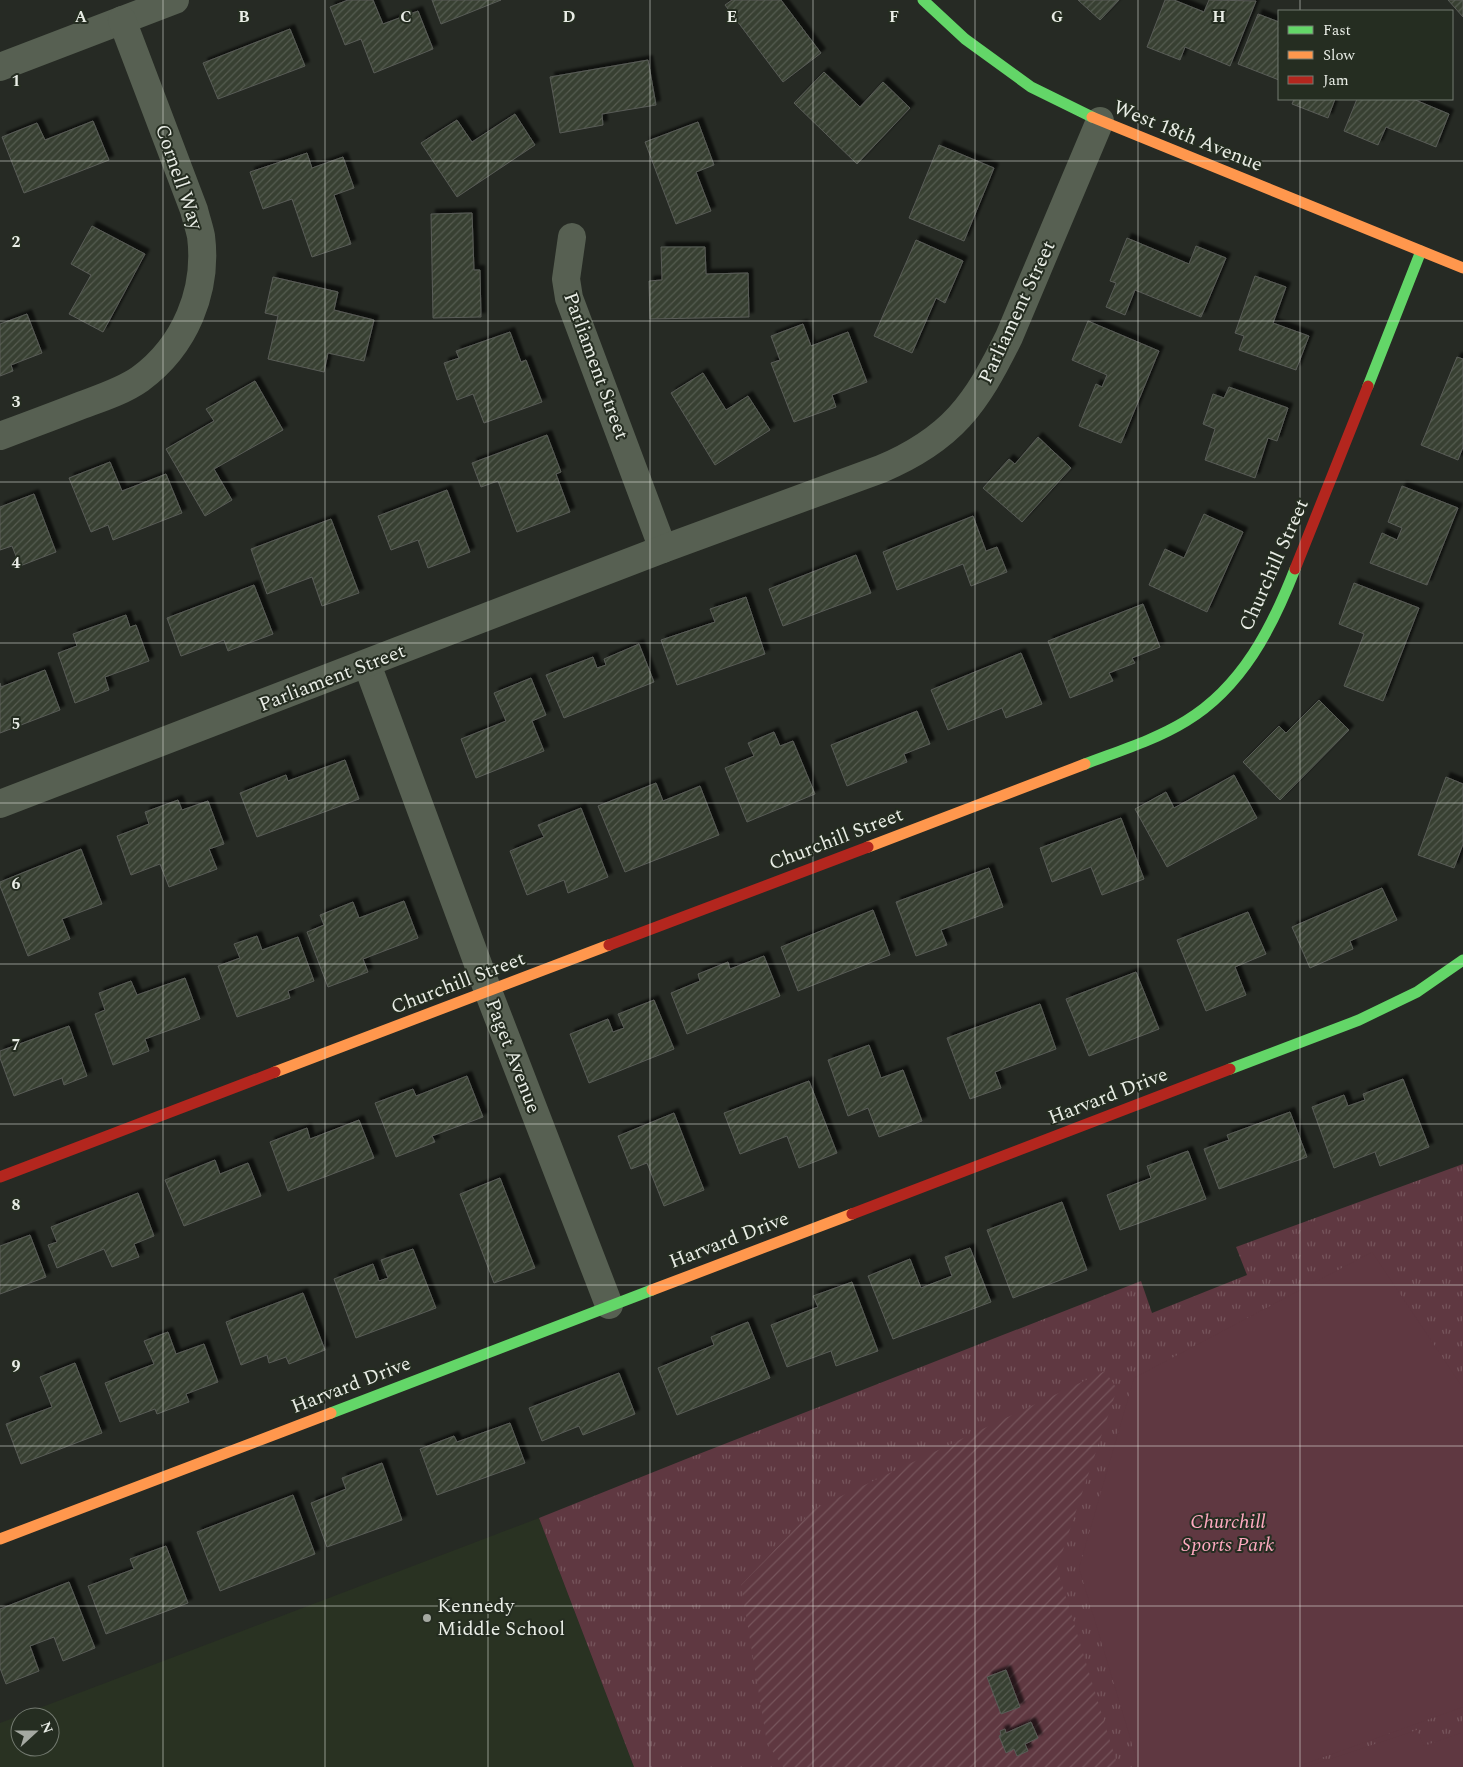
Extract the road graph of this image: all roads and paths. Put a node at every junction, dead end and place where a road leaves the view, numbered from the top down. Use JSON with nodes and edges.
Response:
{"nodes":[{"id":1,"x":175,"y":0,"type":"edge"},
{"id":2,"x":923,"y":0,"type":"edge"},
{"id":3,"x":122,"y":20,"type":"junction"},
{"id":4,"x":0,"y":67,"type":"edge"},
{"id":5,"x":1100,"y":121,"type":"junction"},
{"id":6,"x":572,"y":237,"type":"dead end"},
{"id":7,"x":1421,"y":251,"type":"junction"},
{"id":8,"x":1463,"y":268,"type":"edge"},
{"id":9,"x":0,"y":436,"type":"edge"},
{"id":10,"x":663,"y":550,"type":"junction"},
{"id":11,"x":366,"y":664,"type":"junction"},
{"id":12,"x":0,"y":804,"type":"edge"},
{"id":13,"x":1463,"y":960,"type":"edge"},
{"id":14,"x":488,"y":991,"type":"junction"},
{"id":15,"x":0,"y":1178,"type":"edge"},
{"id":16,"x":609,"y":1305,"type":"junction"},
{"id":17,"x":0,"y":1539,"type":"edge"}],
"edges":[{"from":1,"to":3,"type":"street"},
{"from":2,"to":5,"type":"street","name":"West 18th Avenue"},
{"from":3,"to":4,"type":"street"},
{"from":3,"to":9,"type":"street","name":"Cornell Way"},
{"from":5,"to":7,"type":"street","name":"West 18th Avenue"},
{"from":5,"to":10,"type":"street","name":"Parliament Street"},
{"from":6,"to":10,"type":"street","name":"Parliament Street"},
{"from":7,"to":8,"type":"street","name":"West 18th Avenue"},
{"from":7,"to":14,"type":"street","name":"Churchill Street"},
{"from":10,"to":11,"type":"street","name":"Parliament Street"},
{"from":11,"to":12,"type":"street","name":"Parliament Street"},
{"from":11,"to":14,"type":"street","name":"Paget Avenue"},
{"from":13,"to":16,"type":"street","name":"Harvard Drive"},
{"from":14,"to":15,"type":"street","name":"Churchill Street"},
{"from":14,"to":16,"type":"street","name":"Paget Avenue"},
{"from":16,"to":17,"type":"street","name":"Harvard Drive"}]}
